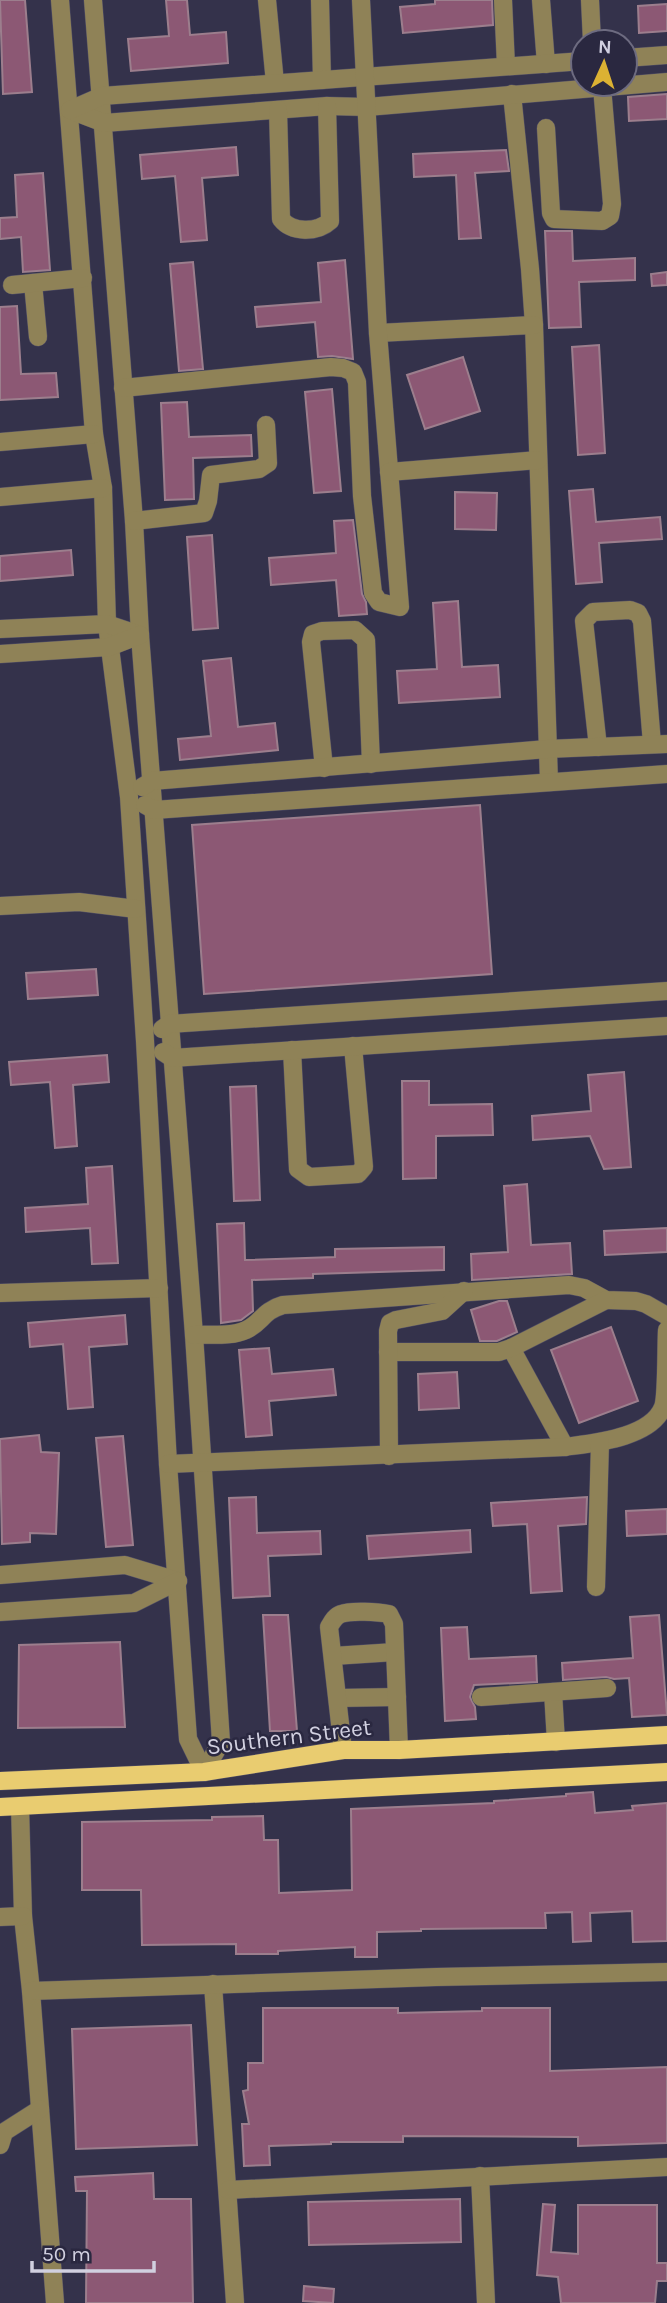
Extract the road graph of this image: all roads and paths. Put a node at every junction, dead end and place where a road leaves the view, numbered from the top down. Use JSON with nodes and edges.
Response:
{"nodes":[{"id":1,"x":60,"y":0,"type":"edge"},
{"id":2,"x":93,"y":0,"type":"edge"},
{"id":3,"x":267,"y":0,"type":"edge"},
{"id":4,"x":320,"y":0,"type":"edge"},
{"id":5,"x":361,"y":0,"type":"edge"},
{"id":6,"x":503,"y":0,"type":"edge"},
{"id":7,"x":541,"y":0,"type":"edge"},
{"id":8,"x":590,"y":0,"type":"edge"},
{"id":9,"x":591,"y":28,"type":"edge"},
{"id":10,"x":667,"y":55,"type":"edge"},
{"id":11,"x":639,"y":57,"type":"edge"},
{"id":12,"x":569,"y":62,"type":"edge"},
{"id":13,"x":546,"y":64,"type":"junction"},
{"id":14,"x":506,"y":66,"type":"junction"},
{"id":15,"x":365,"y":77,"type":"junction"},
{"id":16,"x":322,"y":80,"type":"junction"},
{"id":17,"x":667,"y":82,"type":"edge"},
{"id":18,"x":275,"y":83,"type":"junction"},
{"id":19,"x":639,"y":84,"type":"edge"},
{"id":20,"x":569,"y":90,"type":"edge"},
{"id":21,"x":512,"y":94,"type":"junction"},
{"id":22,"x":102,"y":96,"type":"junction"},
{"id":23,"x":603,"y":98,"type":"edge"},
{"id":24,"x":327,"y":107,"type":"junction"},
{"id":25,"x":367,"y":107,"type":"junction"},
{"id":26,"x":70,"y":110,"type":"junction"},
{"id":27,"x":278,"y":110,"type":"junction"},
{"id":28,"x":104,"y":123,"type":"junction"},
{"id":29,"x":546,"y":128,"type":"dead end"},
{"id":30,"x":83,"y":278,"type":"junction"},
{"id":31,"x":33,"y":283,"type":"junction"},
{"id":32,"x":12,"y":285,"type":"dead end"},
{"id":33,"x":534,"y":325,"type":"junction"},
{"id":34,"x":378,"y":333,"type":"junction"},
{"id":35,"x":38,"y":337,"type":"dead end"},
{"id":36,"x":123,"y":388,"type":"junction"},
{"id":37,"x":266,"y":425,"type":"dead end"},
{"id":38,"x":94,"y":435,"type":"junction"},
{"id":39,"x":0,"y":442,"type":"edge"},
{"id":40,"x":538,"y":460,"type":"junction"},
{"id":41,"x":389,"y":472,"type":"junction"},
{"id":42,"x":103,"y":488,"type":"junction"},
{"id":43,"x":0,"y":497,"type":"edge"},
{"id":44,"x":134,"y":521,"type":"junction"},
{"id":45,"x":107,"y":624,"type":"junction"},
{"id":46,"x":0,"y":629,"type":"edge"},
{"id":47,"x":139,"y":635,"type":"junction"},
{"id":48,"x":109,"y":647,"type":"junction"},
{"id":49,"x":0,"y":654,"type":"edge"},
{"id":50,"x":659,"y":744,"type":"edge"},
{"id":51,"x":598,"y":747,"type":"junction"},
{"id":52,"x":547,"y":749,"type":"junction"},
{"id":53,"x":371,"y":764,"type":"junction"},
{"id":54,"x":324,"y":768,"type":"junction"},
{"id":55,"x":667,"y":774,"type":"edge"},
{"id":56,"x":152,"y":781,"type":"junction"},
{"id":57,"x":550,"y":782,"type":"junction"},
{"id":58,"x":129,"y":797,"type":"junction"},
{"id":59,"x":154,"y":810,"type":"junction"},
{"id":60,"x":0,"y":906,"type":"edge"},
{"id":61,"x":136,"y":909,"type":"junction"},
{"id":62,"x":667,"y":991,"type":"edge"},
{"id":63,"x":169,"y":1024,"type":"junction"},
{"id":64,"x":667,"y":1026,"type":"edge"},
{"id":65,"x":667,"y":1037,"type":"edge"},
{"id":66,"x":145,"y":1041,"type":"junction"},
{"id":67,"x":353,"y":1046,"type":"junction"},
{"id":68,"x":292,"y":1051,"type":"junction"},
{"id":69,"x":172,"y":1058,"type":"junction"},
{"id":70,"x":159,"y":1288,"type":"junction"},
{"id":71,"x":464,"y":1291,"type":"junction"},
{"id":72,"x":0,"y":1293,"type":"edge"},
{"id":73,"x":606,"y":1300,"type":"junction"},
{"id":74,"x":667,"y":1315,"type":"edge"},
{"id":75,"x":667,"y":1330,"type":"edge"},
{"id":76,"x":194,"y":1335,"type":"junction"},
{"id":77,"x":511,"y":1349,"type":"junction"},
{"id":78,"x":388,"y":1352,"type":"junction"},
{"id":79,"x":600,"y":1443,"type":"junction"},
{"id":80,"x":565,"y":1447,"type":"junction"},
{"id":81,"x":389,"y":1456,"type":"junction"},
{"id":82,"x":201,"y":1463,"type":"junction"},
{"id":83,"x":168,"y":1464,"type":"junction"},
{"id":84,"x":0,"y":1575,"type":"edge"},
{"id":85,"x":178,"y":1581,"type":"junction"},
{"id":86,"x":596,"y":1587,"type":"dead end"},
{"id":87,"x":0,"y":1612,"type":"edge"},
{"id":88,"x":395,"y":1652,"type":"junction"},
{"id":89,"x":333,"y":1656,"type":"junction"},
{"id":90,"x":607,"y":1688,"type":"dead end"},
{"id":91,"x":553,"y":1692,"type":"junction"},
{"id":92,"x":338,"y":1698,"type":"junction"},
{"id":93,"x":397,"y":1698,"type":"junction"},
{"id":94,"x":481,"y":1698,"type":"dead end"},
{"id":95,"x":667,"y":1735,"type":"edge"},
{"id":96,"x":556,"y":1742,"type":"junction"},
{"id":97,"x":343,"y":1750,"type":"junction"},
{"id":98,"x":399,"y":1750,"type":"junction"},
{"id":99,"x":204,"y":1772,"type":"junction"},
{"id":100,"x":667,"y":1772,"type":"edge"},
{"id":101,"x":0,"y":1782,"type":"edge"},
{"id":102,"x":20,"y":1806,"type":"junction"},
{"id":103,"x":0,"y":1807,"type":"edge"},
{"id":104,"x":23,"y":1916,"type":"junction"},
{"id":105,"x":0,"y":1917,"type":"edge"},
{"id":106,"x":667,"y":1972,"type":"edge"},
{"id":107,"x":213,"y":1984,"type":"junction"},
{"id":108,"x":31,"y":1990,"type":"junction"},
{"id":109,"x":40,"y":2109,"type":"junction"},
{"id":110,"x":0,"y":2146,"type":"edge"},
{"id":111,"x":667,"y":2167,"type":"edge"},
{"id":112,"x":480,"y":2176,"type":"junction"},
{"id":113,"x":228,"y":2190,"type":"junction"},
{"id":114,"x":55,"y":2303,"type":"edge"},
{"id":115,"x":235,"y":2303,"type":"edge"},
{"id":116,"x":486,"y":2303,"type":"edge"}],
"edges":[{"from":1,"to":26,"type":"street"},
{"from":2,"to":22,"type":"street"},
{"from":3,"to":18,"type":"street"},
{"from":4,"to":16,"type":"street"},
{"from":5,"to":15,"type":"street"},
{"from":6,"to":14,"type":"street"},
{"from":7,"to":13,"type":"street"},
{"from":8,"to":9,"type":"street"},
{"from":10,"to":11,"type":"street"},
{"from":12,"to":13,"type":"street"},
{"from":13,"to":14,"type":"street"},
{"from":14,"to":15,"type":"street"},
{"from":15,"to":16,"type":"street"},
{"from":15,"to":25,"type":"street"},
{"from":16,"to":18,"type":"street"},
{"from":17,"to":19,"type":"street"},
{"from":18,"to":22,"type":"street"},
{"from":20,"to":21,"type":"street"},
{"from":21,"to":25,"type":"street"},
{"from":21,"to":33,"type":"street"},
{"from":22,"to":26,"type":"street"},
{"from":22,"to":28,"type":"street"},
{"from":23,"to":29,"type":"street"},
{"from":24,"to":25,"type":"street"},
{"from":24,"to":27,"type":"street"},
{"from":24,"to":27,"type":"street"},
{"from":25,"to":34,"type":"street"},
{"from":26,"to":28,"type":"street"},
{"from":26,"to":30,"type":"street"},
{"from":27,"to":28,"type":"street"},
{"from":28,"to":36,"type":"street"},
{"from":30,"to":31,"type":"street"},
{"from":30,"to":38,"type":"street"},
{"from":31,"to":32,"type":"street"},
{"from":31,"to":35,"type":"street"},
{"from":33,"to":34,"type":"street"},
{"from":33,"to":40,"type":"street"},
{"from":34,"to":41,"type":"street"},
{"from":36,"to":41,"type":"street"},
{"from":36,"to":44,"type":"street"},
{"from":37,"to":44,"type":"street"},
{"from":38,"to":39,"type":"street"},
{"from":38,"to":42,"type":"street"},
{"from":40,"to":41,"type":"street"},
{"from":40,"to":52,"type":"street"},
{"from":42,"to":43,"type":"street"},
{"from":42,"to":45,"type":"street"},
{"from":44,"to":47,"type":"street"},
{"from":45,"to":46,"type":"street"},
{"from":45,"to":47,"type":"street"},
{"from":45,"to":48,"type":"street"},
{"from":47,"to":48,"type":"street"},
{"from":47,"to":56,"type":"street"},
{"from":48,"to":49,"type":"street"},
{"from":48,"to":58,"type":"street"},
{"from":50,"to":51,"type":"street"},
{"from":50,"to":51,"type":"street"},
{"from":51,"to":52,"type":"street"},
{"from":52,"to":53,"type":"street"},
{"from":52,"to":57,"type":"street"},
{"from":53,"to":54,"type":"street"},
{"from":53,"to":54,"type":"street"},
{"from":54,"to":56,"type":"street"},
{"from":55,"to":57,"type":"street"},
{"from":56,"to":58,"type":"street"},
{"from":56,"to":59,"type":"street"},
{"from":57,"to":59,"type":"street"},
{"from":58,"to":59,"type":"street"},
{"from":58,"to":61,"type":"street"},
{"from":59,"to":63,"type":"street"},
{"from":60,"to":61,"type":"street"},
{"from":61,"to":66,"type":"street"},
{"from":62,"to":63,"type":"street"},
{"from":63,"to":66,"type":"street"},
{"from":63,"to":69,"type":"street"},
{"from":64,"to":65,"type":"street"},
{"from":64,"to":67,"type":"street"},
{"from":66,"to":69,"type":"street"},
{"from":66,"to":70,"type":"street"},
{"from":67,"to":68,"type":"street"},
{"from":67,"to":68,"type":"street"},
{"from":68,"to":69,"type":"street"},
{"from":69,"to":76,"type":"street"},
{"from":70,"to":72,"type":"street"},
{"from":70,"to":83,"type":"street"},
{"from":71,"to":73,"type":"street"},
{"from":71,"to":76,"type":"street"},
{"from":71,"to":78,"type":"street"},
{"from":73,"to":74,"type":"street"},
{"from":73,"to":77,"type":"street"},
{"from":75,"to":79,"type":"street"},
{"from":76,"to":82,"type":"street"},
{"from":77,"to":78,"type":"street"},
{"from":77,"to":80,"type":"street"},
{"from":78,"to":81,"type":"street"},
{"from":79,"to":80,"type":"street"},
{"from":79,"to":86,"type":"street"},
{"from":80,"to":81,"type":"street"},
{"from":81,"to":82,"type":"street"},
{"from":82,"to":83,"type":"street"},
{"from":82,"to":99,"type":"street"},
{"from":83,"to":85,"type":"street"},
{"from":84,"to":85,"type":"street"},
{"from":85,"to":87,"type":"street"},
{"from":85,"to":99,"type":"street"},
{"from":88,"to":89,"type":"street"},
{"from":88,"to":89,"type":"street"},
{"from":88,"to":93,"type":"street"},
{"from":89,"to":92,"type":"street"},
{"from":90,"to":91,"type":"street"},
{"from":91,"to":94,"type":"street"},
{"from":91,"to":96,"type":"street"},
{"from":92,"to":93,"type":"street"},
{"from":92,"to":97,"type":"street"},
{"from":93,"to":98,"type":"street"},
{"from":95,"to":96,"type":"main road","name":"Southern Street"},
{"from":96,"to":98,"type":"main road","name":"Southern Street"},
{"from":97,"to":98,"type":"main road","name":"Southern Street"},
{"from":97,"to":99,"type":"main road","name":"Southern Street"},
{"from":99,"to":101,"type":"main road","name":"Southern Street"},
{"from":100,"to":102,"type":"main road"},
{"from":102,"to":103,"type":"main road"},
{"from":102,"to":104,"type":"street"},
{"from":104,"to":105,"type":"street"},
{"from":104,"to":108,"type":"street"},
{"from":106,"to":107,"type":"street"},
{"from":107,"to":108,"type":"street"},
{"from":107,"to":113,"type":"street"},
{"from":108,"to":109,"type":"street"},
{"from":109,"to":110,"type":"street"},
{"from":109,"to":114,"type":"street"},
{"from":111,"to":112,"type":"street"},
{"from":112,"to":113,"type":"street"},
{"from":112,"to":116,"type":"street"},
{"from":113,"to":115,"type":"street"}]}
